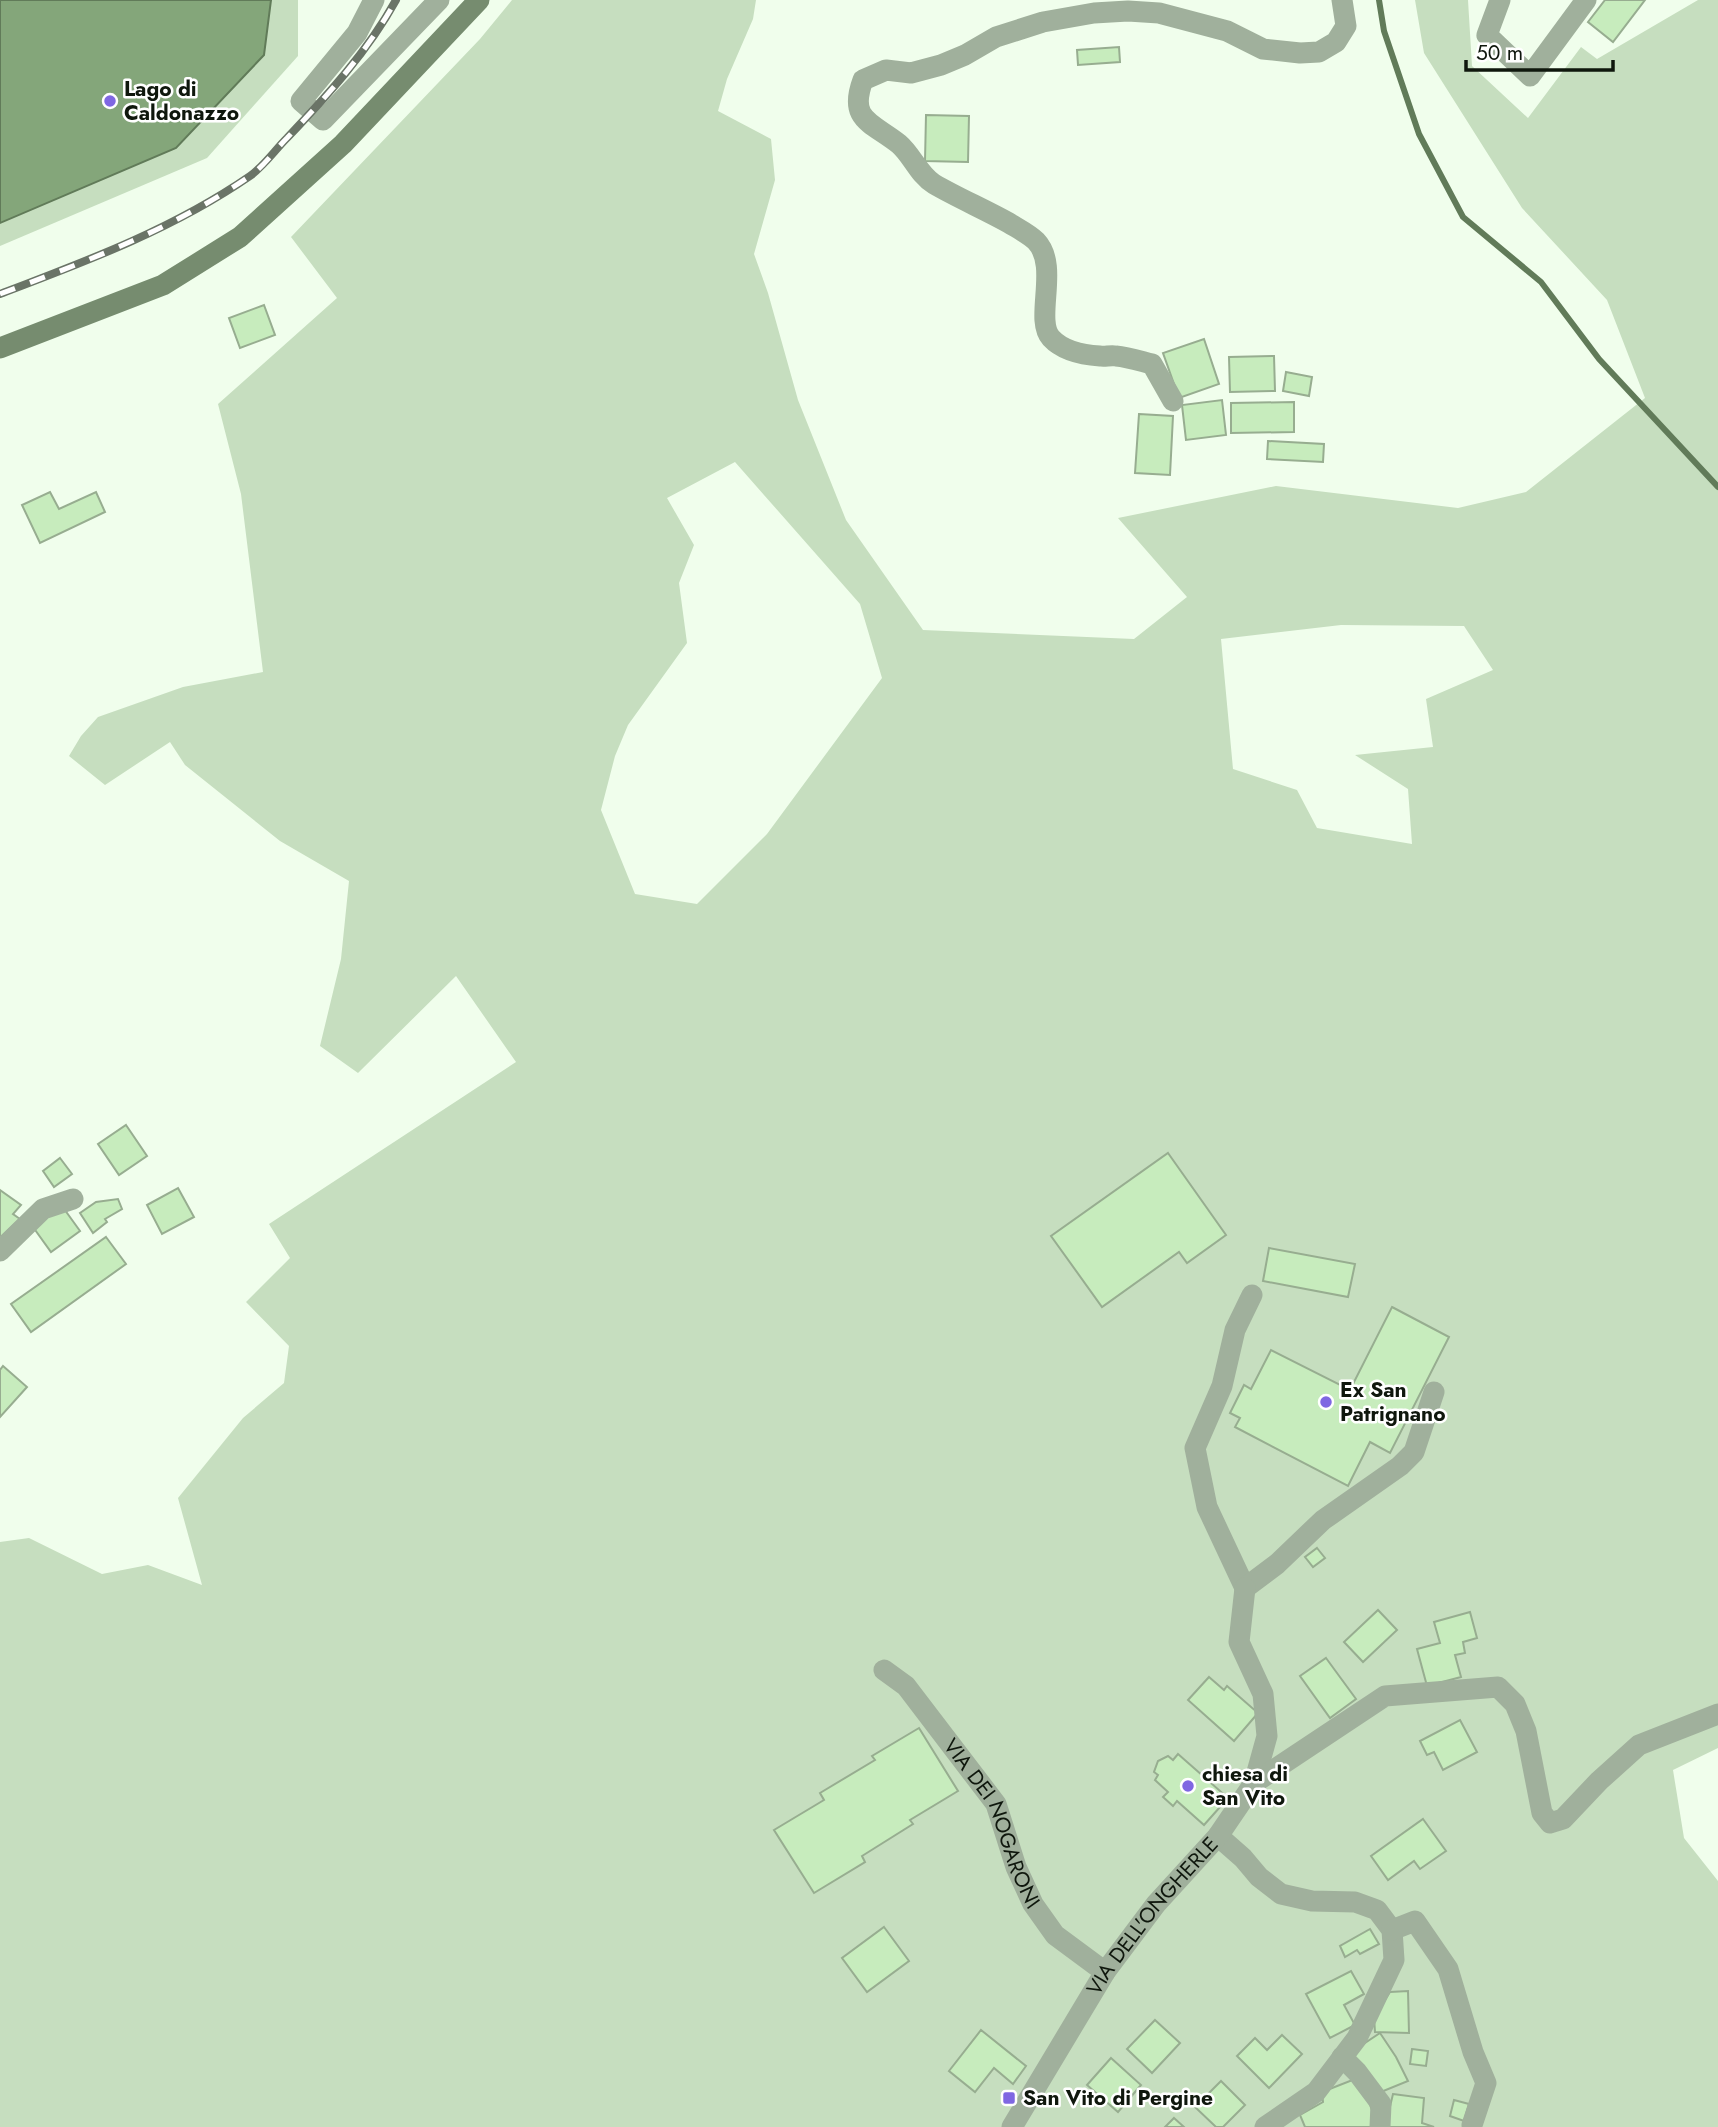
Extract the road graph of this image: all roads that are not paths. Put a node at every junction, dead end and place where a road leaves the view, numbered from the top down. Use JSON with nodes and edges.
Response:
{"nodes":[{"id":1,"x":374,"y":0,"type":"edge"},
{"id":2,"x":439,"y":0,"type":"edge"},
{"id":3,"x":449,"y":0,"type":"edge"},
{"id":4,"x":479,"y":0,"type":"edge"},
{"id":5,"x":1342,"y":0,"type":"edge"},
{"id":6,"x":1500,"y":0,"type":"edge"},
{"id":7,"x":1586,"y":0,"type":"edge"},
{"id":8,"x":456,"y":26,"type":"junction"},
{"id":9,"x":0,"y":348,"type":"edge"},
{"id":10,"x":1173,"y":401,"type":"dead end"},
{"id":11,"x":73,"y":1199,"type":"dead end"},
{"id":12,"x":0,"y":1251,"type":"edge"},
{"id":13,"x":1252,"y":1295,"type":"dead end"},
{"id":14,"x":1434,"y":1392,"type":"dead end"},
{"id":15,"x":1245,"y":1588,"type":"junction"},
{"id":16,"x":884,"y":1670,"type":"dead end"},
{"id":17,"x":1718,"y":1714,"type":"edge"},
{"id":18,"x":1254,"y":1783,"type":"junction"},
{"id":19,"x":1218,"y":1836,"type":"junction"},
{"id":20,"x":1392,"y":1930,"type":"junction"},
{"id":21,"x":1105,"y":1972,"type":"junction"},
{"id":22,"x":1342,"y":2057,"type":"junction"},
{"id":23,"x":1472,"y":2125,"type":"dead end"},
{"id":24,"x":1012,"y":2127,"type":"edge"},
{"id":25,"x":1265,"y":2127,"type":"edge"},
{"id":26,"x":1380,"y":2127,"type":"edge"}],
"edges":[{"from":1,"to":2,"type":"street"},
{"from":3,"to":8,"type":"street"},
{"from":4,"to":8,"type":"main road"},
{"from":5,"to":10,"type":"street"},
{"from":6,"to":7,"type":"street"},
{"from":8,"to":9,"type":"main road"},
{"from":11,"to":12,"type":"street"},
{"from":13,"to":15,"type":"street"},
{"from":14,"to":15,"type":"street"},
{"from":15,"to":18,"type":"street"},
{"from":16,"to":21,"type":"street","name":"VIA DEI NOGARONI"},
{"from":17,"to":18,"type":"street","name":"VIA DELL'ONGHERLE"},
{"from":18,"to":19,"type":"street","name":"VIA DELL'ONGHERLE"},
{"from":19,"to":20,"type":"street"},
{"from":19,"to":21,"type":"street","name":"VIA DELL'ONGHERLE"},
{"from":20,"to":22,"type":"street"},
{"from":20,"to":23,"type":"street"},
{"from":21,"to":24,"type":"street","name":"VIA DELL'ONGHERLE"},
{"from":22,"to":25,"type":"street"},
{"from":22,"to":26,"type":"street"}]}
